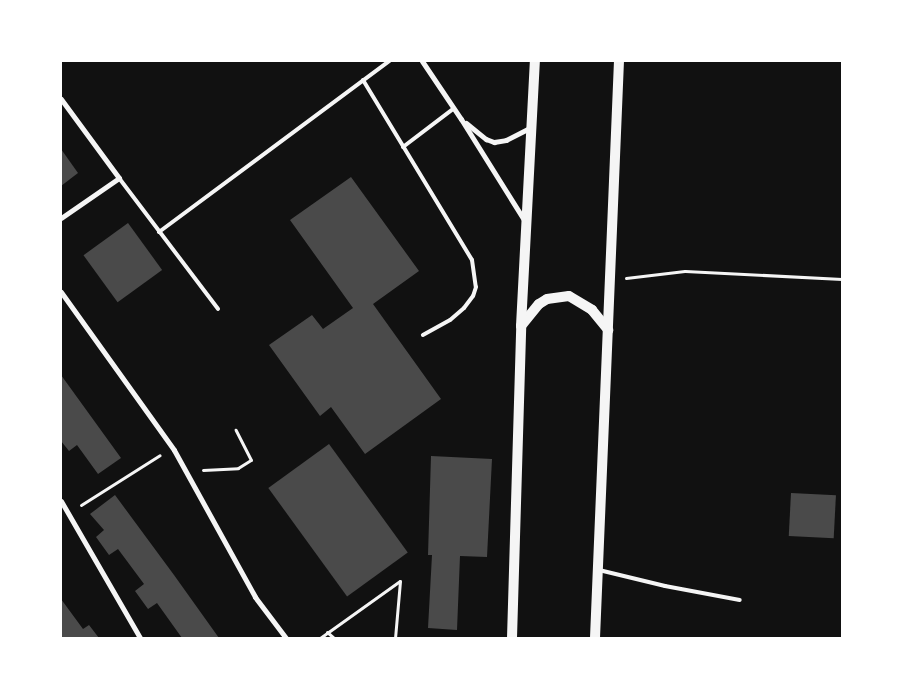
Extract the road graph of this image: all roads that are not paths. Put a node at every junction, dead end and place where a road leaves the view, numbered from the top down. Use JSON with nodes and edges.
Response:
{"nodes":[{"id":1,"x":389,"y":61,"type":"edge"},
{"id":2,"x":422,"y":61,"type":"edge"},
{"id":3,"x":535,"y":61,"type":"edge"},
{"id":4,"x":619,"y":61,"type":"edge"},
{"id":5,"x":363,"y":80,"type":"junction"},
{"id":6,"x":61,"y":99,"type":"edge"},
{"id":7,"x":453,"y":109,"type":"junction"},
{"id":8,"x":461,"y":120,"type":"junction"},
{"id":9,"x":531,"y":128,"type":"junction"},
{"id":10,"x":403,"y":147,"type":"junction"},
{"id":11,"x":119,"y":178,"type":"junction"},
{"id":12,"x":61,"y":218,"type":"edge"},
{"id":13,"x":527,"y":225,"type":"junction"},
{"id":14,"x":159,"y":232,"type":"junction"},
{"id":15,"x":61,"y":292,"type":"edge"},
{"id":16,"x":218,"y":309,"type":"dead end"},
{"id":17,"x":521,"y":326,"type":"junction"},
{"id":18,"x":608,"y":330,"type":"junction"},
{"id":19,"x":423,"y":335,"type":"dead end"},
{"id":20,"x":61,"y":501,"type":"edge"},
{"id":21,"x":599,"y":570,"type":"junction"},
{"id":22,"x":740,"y":600,"type":"dead end"},
{"id":23,"x":140,"y":638,"type":"edge"},
{"id":24,"x":286,"y":638,"type":"edge"},
{"id":25,"x":512,"y":638,"type":"edge"},
{"id":26,"x":595,"y":638,"type":"edge"}],
"edges":[{"from":1,"to":5,"type":"lane"},
{"from":2,"to":7,"type":"street"},
{"from":3,"to":9,"type":"main road"},
{"from":4,"to":18,"type":"main road"},
{"from":5,"to":10,"type":"lane"},
{"from":5,"to":14,"type":"lane"},
{"from":6,"to":11,"type":"street"},
{"from":7,"to":8,"type":"street"},
{"from":7,"to":10,"type":"lane"},
{"from":8,"to":9,"type":"street"},
{"from":8,"to":13,"type":"street"},
{"from":9,"to":13,"type":"main road"},
{"from":10,"to":19,"type":"lane"},
{"from":11,"to":12,"type":"street"},
{"from":11,"to":14,"type":"lane"},
{"from":13,"to":17,"type":"main road"},
{"from":14,"to":16,"type":"lane"},
{"from":15,"to":24,"type":"street"},
{"from":17,"to":18,"type":"main road"},
{"from":17,"to":25,"type":"main road"},
{"from":18,"to":21,"type":"main road"},
{"from":20,"to":23,"type":"street"},
{"from":21,"to":22,"type":"lane"},
{"from":21,"to":26,"type":"main road"}]}
